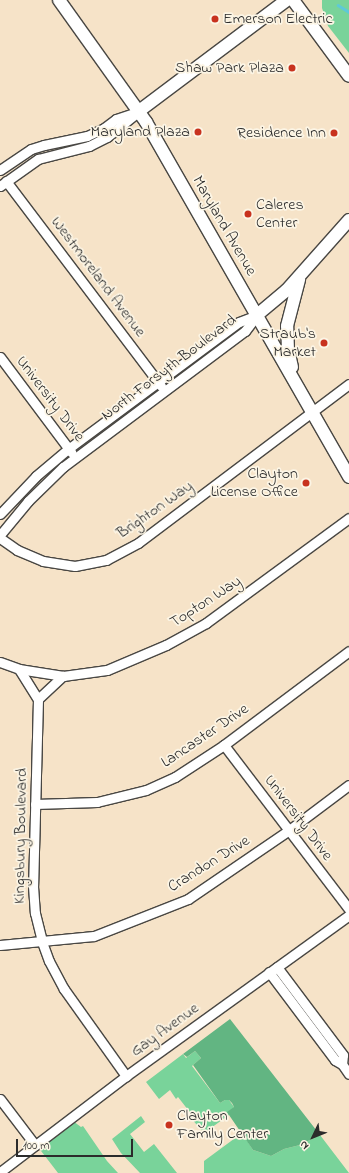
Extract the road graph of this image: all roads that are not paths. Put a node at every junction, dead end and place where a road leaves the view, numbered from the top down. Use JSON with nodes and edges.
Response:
{"nodes":[{"id":1,"x":58,"y":0,"type":"edge"},
{"id":2,"x":287,"y":0,"type":"edge"},
{"id":3,"x":293,"y":0,"type":"edge"},
{"id":4,"x":349,"y":76,"type":"edge"},
{"id":5,"x":139,"y":111,"type":"junction"},
{"id":6,"x":0,"y":170,"type":"edge"},
{"id":7,"x":3,"y":183,"type":"edge"},
{"id":8,"x":349,"y":220,"type":"edge"},
{"id":9,"x":302,"y":272,"type":"junction"},
{"id":10,"x":257,"y":315,"type":"junction"},
{"id":11,"x":0,"y":358,"type":"edge"},
{"id":12,"x":158,"y":382,"type":"junction"},
{"id":13,"x":297,"y":384,"type":"junction"},
{"id":14,"x":349,"y":384,"type":"edge"},
{"id":15,"x":165,"y":391,"type":"junction"},
{"id":16,"x":313,"y":412,"type":"junction"},
{"id":17,"x":68,"y":449,"type":"junction"},
{"id":18,"x":76,"y":458,"type":"junction"},
{"id":19,"x":349,"y":477,"type":"edge"},
{"id":20,"x":0,"y":514,"type":"edge"},
{"id":21,"x":349,"y":518,"type":"edge"},
{"id":22,"x":0,"y":536,"type":"edge"},
{"id":23,"x":349,"y":651,"type":"edge"},
{"id":24,"x":0,"y":662,"type":"edge"},
{"id":25,"x":19,"y":669,"type":"junction"},
{"id":26,"x":63,"y":676,"type":"junction"},
{"id":27,"x":38,"y":699,"type":"junction"},
{"id":28,"x":224,"y":745,"type":"junction"},
{"id":29,"x":349,"y":785,"type":"edge"},
{"id":30,"x":36,"y":804,"type":"junction"},
{"id":31,"x":289,"y":830,"type":"junction"},
{"id":32,"x":349,"y":909,"type":"edge"},
{"id":33,"x":349,"y":915,"type":"edge"},
{"id":34,"x":42,"y":942,"type":"junction"},
{"id":35,"x":0,"y":945,"type":"edge"},
{"id":36,"x":273,"y":970,"type":"junction"},
{"id":37,"x":345,"y":1056,"type":"edge"},
{"id":38,"x":349,"y":1074,"type":"edge"},
{"id":39,"x":126,"y":1076,"type":"junction"},
{"id":40,"x":0,"y":1099,"type":"edge"},
{"id":41,"x":35,"y":1145,"type":"junction"},
{"id":42,"x":0,"y":1172,"type":"edge"}],
"edges":[{"from":1,"to":5,"type":"main road","name":"Maryland Avenue"},
{"from":2,"to":5,"type":"main road"},
{"from":3,"to":4,"type":"main road"},
{"from":5,"to":6,"type":"street"},
{"from":5,"to":7,"type":"street"},
{"from":5,"to":10,"type":"main road","name":"Maryland Avenue"},
{"from":7,"to":12,"type":"street","name":"Westmoreland Avenue"},
{"from":8,"to":9,"type":"main road"},
{"from":9,"to":10,"type":"main road"},
{"from":9,"to":13,"type":"main road"},
{"from":10,"to":12,"type":"street","name":"North Forsyth Boulevard"},
{"from":10,"to":13,"type":"main road","name":"Maryland Avenue"},
{"from":10,"to":15,"type":"street","name":"North Forsyth Boulevard"},
{"from":11,"to":17,"type":"street","name":"University Drive"},
{"from":12,"to":15,"type":"street","name":"Westmoreland Avenue"},
{"from":12,"to":17,"type":"street","name":"North Forsyth Boulevard"},
{"from":13,"to":16,"type":"main road","name":"Maryland Avenue"},
{"from":14,"to":16,"type":"street","name":"Brighton Way"},
{"from":15,"to":18,"type":"street","name":"North Forsyth Boulevard"},
{"from":16,"to":19,"type":"main road","name":"Maryland Avenue"},
{"from":16,"to":22,"type":"street","name":"Brighton Way"},
{"from":17,"to":18,"type":"street","name":"University Drive"},
{"from":17,"to":20,"type":"street","name":"North Forsyth Boulevard"},
{"from":18,"to":22,"type":"street","name":"North Forsyth Boulevard"},
{"from":21,"to":26,"type":"street","name":"Topton Way"},
{"from":23,"to":28,"type":"street","name":"Lancaster Drive"},
{"from":24,"to":25,"type":"street"},
{"from":25,"to":26,"type":"street","name":"Topton Way"},
{"from":25,"to":27,"type":"street"},
{"from":26,"to":27,"type":"street"},
{"from":27,"to":30,"type":"street","name":"Kingsbury Boulevard"},
{"from":28,"to":30,"type":"street","name":"Lancaster Drive"},
{"from":28,"to":31,"type":"street","name":"University Drive"},
{"from":29,"to":31,"type":"street","name":"Crandon Drive"},
{"from":30,"to":34,"type":"street","name":"Kingsbury Boulevard"},
{"from":31,"to":32,"type":"street","name":"University Drive"},
{"from":31,"to":34,"type":"street","name":"Crandon Drive"},
{"from":33,"to":36,"type":"street","name":"Gay Avenue"},
{"from":34,"to":35,"type":"street","name":"Crandon Drive"},
{"from":34,"to":39,"type":"street","name":"Kingsbury Boulevard"},
{"from":36,"to":37,"type":"street"},
{"from":36,"to":39,"type":"street","name":"Gay Avenue"},
{"from":37,"to":38,"type":"street"},
{"from":39,"to":41,"type":"street","name":"Gay Avenue"},
{"from":40,"to":41,"type":"street"},
{"from":41,"to":42,"type":"street","name":"Gay Avenue"}]}
